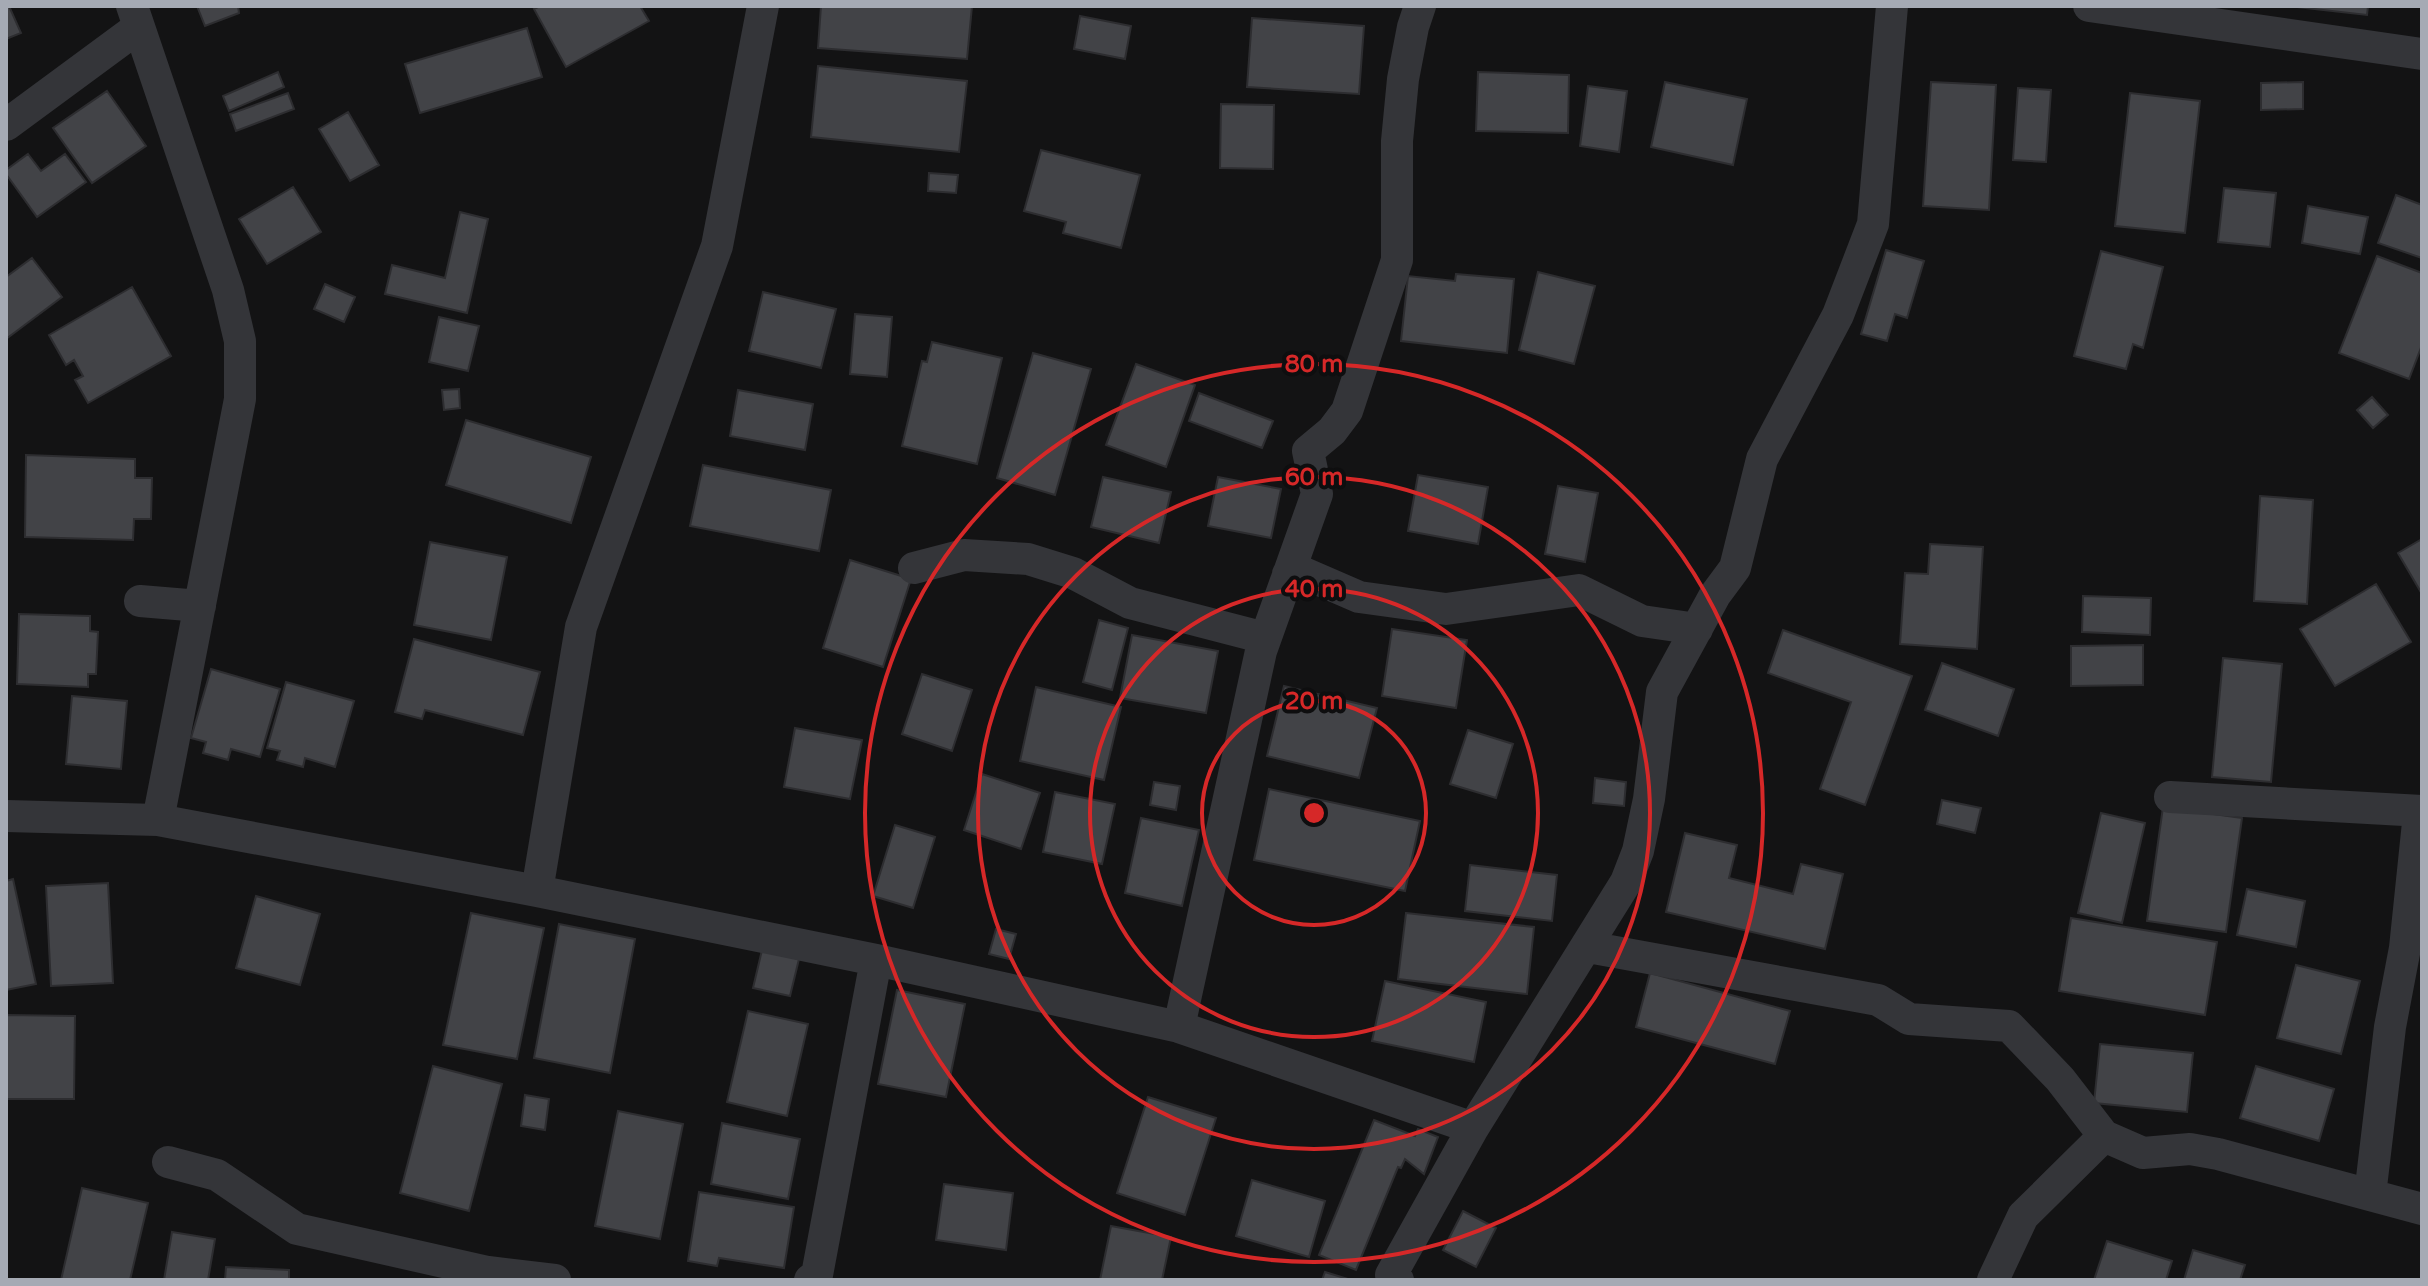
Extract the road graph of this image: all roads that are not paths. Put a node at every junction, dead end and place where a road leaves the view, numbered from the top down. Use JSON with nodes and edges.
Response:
{"nodes":[{"id":1,"x":763,"y":6,"type":"edge"},
{"id":2,"x":1420,"y":6,"type":"edge"},
{"id":3,"x":1892,"y":6,"type":"edge"},
{"id":4,"x":2089,"y":6,"type":"edge"},
{"id":5,"x":135,"y":16,"type":"edge"},
{"id":6,"x":2422,"y":54,"type":"edge"},
{"id":7,"x":6,"y":125,"type":"edge"},
{"id":8,"x":914,"y":568,"type":"dead end"},
{"id":9,"x":1288,"y":574,"type":"junction"},
{"id":10,"x":140,"y":601,"type":"dead end"},
{"id":11,"x":200,"y":606,"type":"junction"},
{"id":12,"x":1697,"y":629,"type":"junction"},
{"id":13,"x":1265,"y":638,"type":"junction"},
{"id":14,"x":2170,"y":797,"type":"dead end"},
{"id":15,"x":2420,"y":812,"type":"edge"},
{"id":16,"x":6,"y":816,"type":"edge"},
{"id":17,"x":158,"y":820,"type":"junction"},
{"id":18,"x":537,"y":891,"type":"junction"},
{"id":19,"x":1588,"y":947,"type":"junction"},
{"id":20,"x":876,"y":960,"type":"junction"},
{"id":21,"x":1179,"y":1027,"type":"junction"},
{"id":22,"x":1473,"y":1128,"type":"junction"},
{"id":23,"x":2104,"y":1136,"type":"junction"},
{"id":24,"x":168,"y":1162,"type":"dead end"},
{"id":25,"x":2370,"y":1195,"type":"junction"},
{"id":26,"x":2422,"y":1209,"type":"edge"},
{"id":27,"x":1392,"y":1278,"type":"edge"},
{"id":28,"x":555,"y":1280,"type":"edge"},
{"id":29,"x":810,"y":1280,"type":"edge"},
{"id":30,"x":1993,"y":1280,"type":"edge"}],
"edges":[{"from":1,"to":18,"type":"street"},
{"from":2,"to":9,"type":"street"},
{"from":3,"to":12,"type":"street"},
{"from":4,"to":6,"type":"street"},
{"from":5,"to":7,"type":"street"},
{"from":5,"to":11,"type":"street"},
{"from":8,"to":13,"type":"street"},
{"from":9,"to":12,"type":"street"},
{"from":9,"to":13,"type":"street"},
{"from":10,"to":11,"type":"street"},
{"from":11,"to":17,"type":"street"},
{"from":12,"to":19,"type":"street"},
{"from":13,"to":21,"type":"street"},
{"from":14,"to":15,"type":"street"},
{"from":15,"to":25,"type":"street"},
{"from":16,"to":17,"type":"street"},
{"from":17,"to":18,"type":"street"},
{"from":18,"to":20,"type":"street"},
{"from":19,"to":22,"type":"street"},
{"from":19,"to":23,"type":"street"},
{"from":20,"to":21,"type":"street"},
{"from":20,"to":29,"type":"street"},
{"from":21,"to":22,"type":"street"},
{"from":22,"to":27,"type":"street"},
{"from":23,"to":25,"type":"street"},
{"from":23,"to":30,"type":"street"},
{"from":24,"to":28,"type":"street"},
{"from":25,"to":26,"type":"street"}]}
